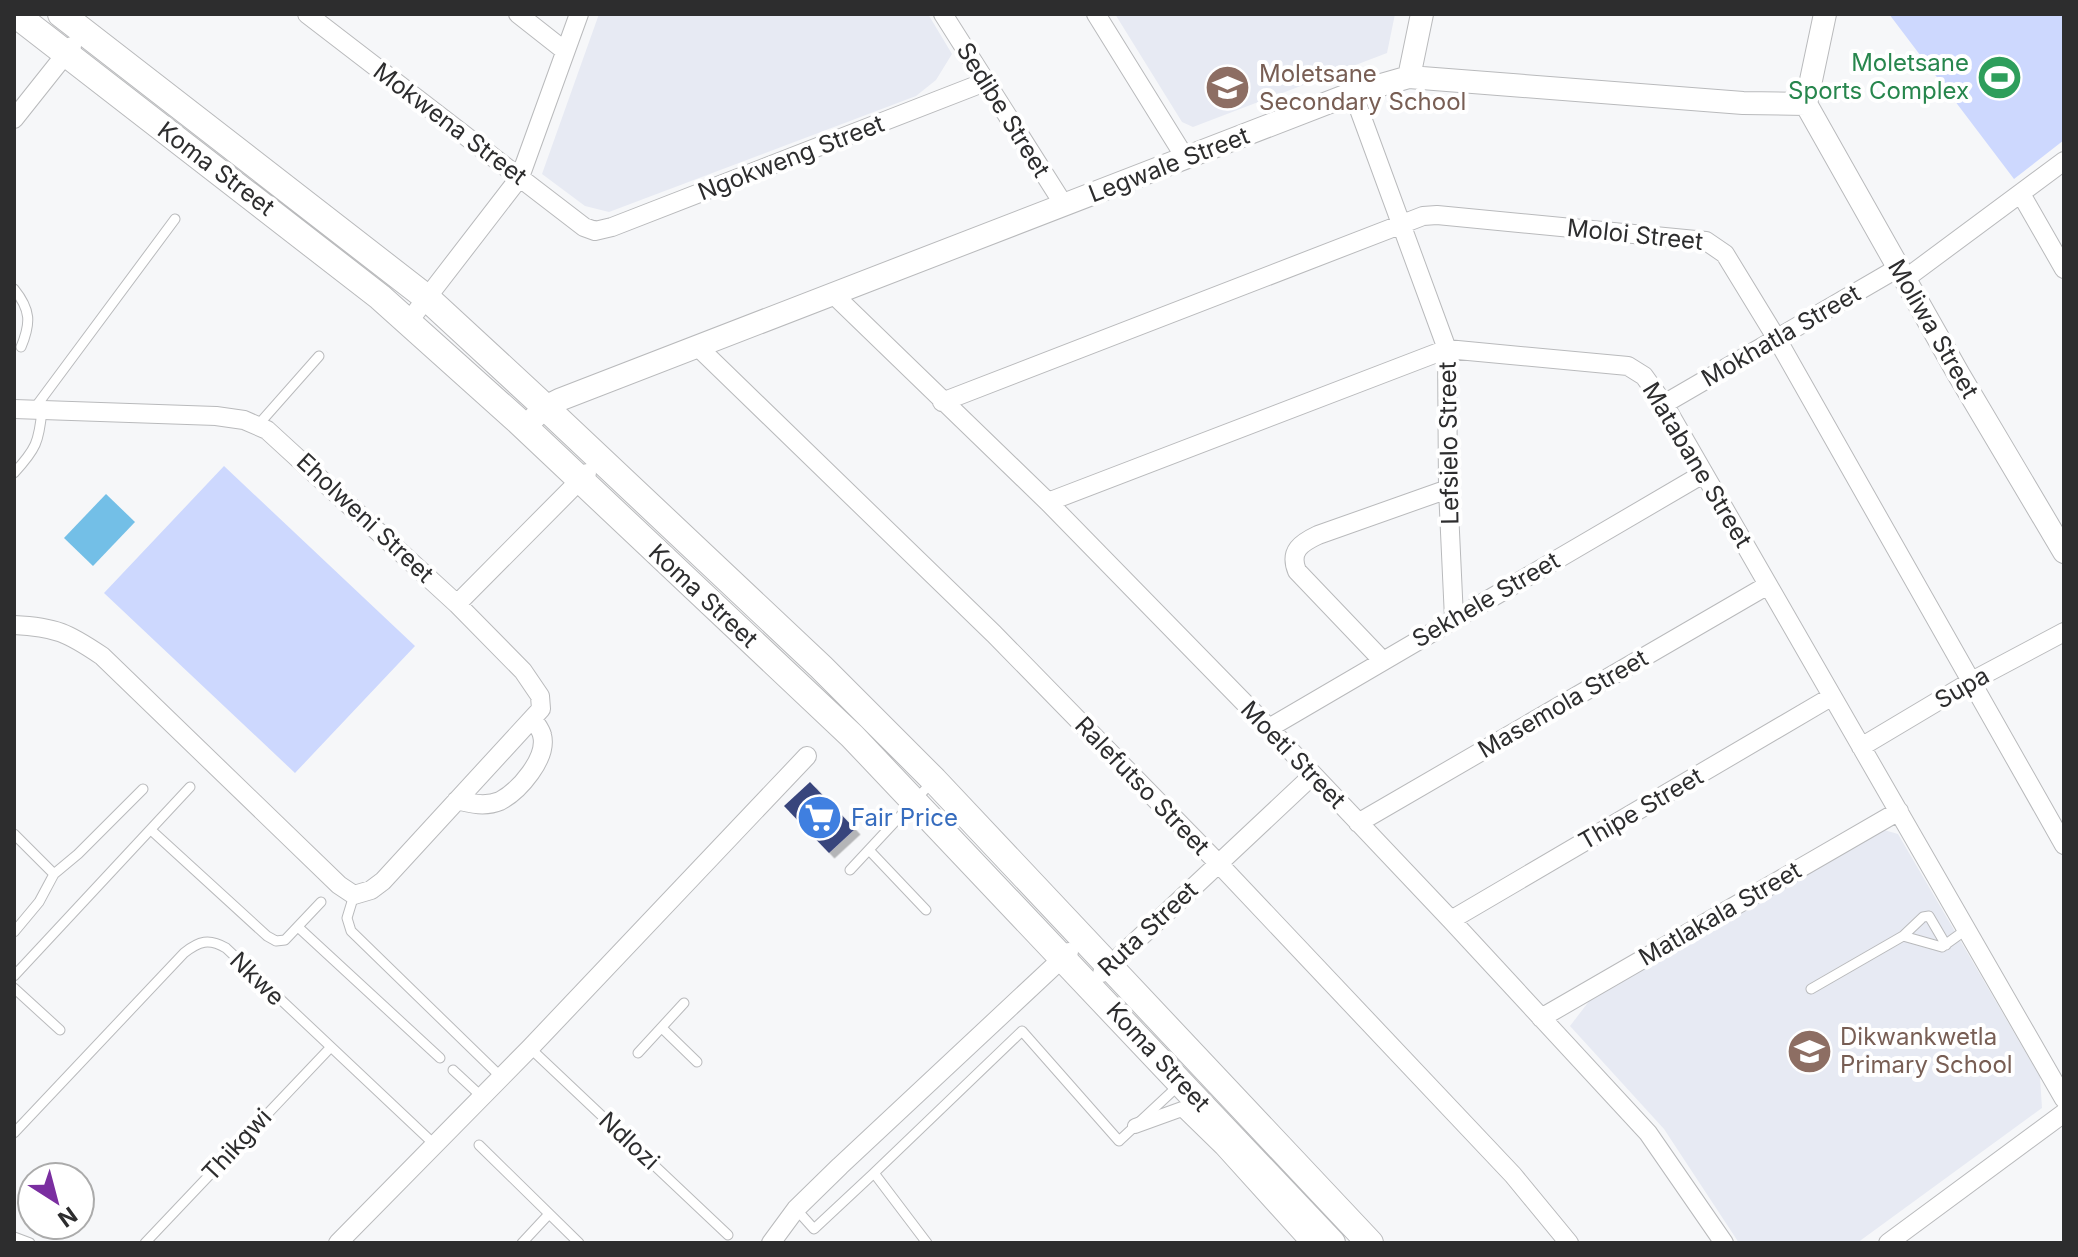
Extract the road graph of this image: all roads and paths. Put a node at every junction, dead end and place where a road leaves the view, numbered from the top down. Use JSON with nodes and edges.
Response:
{"nodes":[{"id":1,"x":15,"y":14,"type":"edge"},
{"id":2,"x":61,"y":14,"type":"edge"},
{"id":3,"x":307,"y":14,"type":"edge"},
{"id":4,"x":518,"y":14,"type":"edge"},
{"id":5,"x":579,"y":14,"type":"edge"},
{"id":6,"x":943,"y":14,"type":"edge"},
{"id":7,"x":1096,"y":14,"type":"edge"},
{"id":8,"x":1422,"y":14,"type":"edge"},
{"id":9,"x":1825,"y":14,"type":"edge"},
{"id":10,"x":83,"y":31,"type":"junction"},
{"id":11,"x":565,"y":51,"type":"junction"},
{"id":12,"x":66,"y":54,"type":"junction"},
{"id":13,"x":1409,"y":77,"type":"junction"},
{"id":14,"x":985,"y":82,"type":"junction"},
{"id":15,"x":1353,"y":93,"type":"junction"},
{"id":16,"x":1806,"y":104,"type":"junction"},
{"id":17,"x":14,"y":119,"type":"edge"},
{"id":18,"x":1186,"y":159,"type":"junction"},
{"id":19,"x":2064,"y":161,"type":"edge"},
{"id":20,"x":520,"y":177,"type":"junction"},
{"id":21,"x":2021,"y":194,"type":"junction"},
{"id":22,"x":1064,"y":205,"type":"junction"},
{"id":23,"x":175,"y":219,"type":"dead end"},
{"id":24,"x":1402,"y":224,"type":"junction"},
{"id":25,"x":595,"y":231,"type":"joint"},
{"id":26,"x":2064,"y":269,"type":"edge"},
{"id":27,"x":1901,"y":273,"type":"junction"},
{"id":28,"x":14,"y":289,"type":"edge"},
{"id":29,"x":832,"y":293,"type":"junction"},
{"id":30,"x":427,"y":298,"type":"junction"},
{"id":31,"x":409,"y":321,"type":"junction"},
{"id":32,"x":1777,"y":339,"type":"junction"},
{"id":33,"x":697,"y":346,"type":"junction"},
{"id":34,"x":21,"y":347,"type":"dead end"},
{"id":35,"x":1447,"y":349,"type":"junction"},
{"id":36,"x":319,"y":356,"type":"dead end"},
{"id":37,"x":942,"y":402,"type":"junction"},
{"id":38,"x":1664,"y":404,"type":"junction"},
{"id":39,"x":545,"y":407,"type":"junction"},
{"id":40,"x":14,"y":409,"type":"edge"},
{"id":41,"x":38,"y":410,"type":"junction"},
{"id":42,"x":258,"y":425,"type":"junction"},
{"id":43,"x":525,"y":428,"type":"junction"},
{"id":44,"x":601,"y":459,"type":"junction"},
{"id":45,"x":14,"y":473,"type":"edge"},
{"id":46,"x":1703,"y":474,"type":"junction"},
{"id":47,"x":580,"y":480,"type":"junction"},
{"id":48,"x":1448,"y":489,"type":"junction"},
{"id":49,"x":1048,"y":502,"type":"junction"},
{"id":50,"x":2064,"y":552,"type":"edge"},
{"id":51,"x":1768,"y":585,"type":"junction"},
{"id":52,"x":457,"y":604,"type":"junction"},
{"id":53,"x":1454,"y":618,"type":"junction"},
{"id":54,"x":14,"y":625,"type":"edge"},
{"id":55,"x":14,"y":632,"type":"edge"},
{"id":56,"x":2064,"y":632,"type":"edge"},
{"id":57,"x":14,"y":641,"type":"edge"},
{"id":58,"x":1382,"y":660,"type":"junction"},
{"id":59,"x":1970,"y":682,"type":"junction"},
{"id":60,"x":1831,"y":697,"type":"junction"},
{"id":61,"x":533,"y":719,"type":"junction"},
{"id":62,"x":1269,"y":728,"type":"junction"},
{"id":63,"x":1861,"y":747,"type":"junction"},
{"id":64,"x":807,"y":756,"type":"dead end"},
{"id":65,"x":1313,"y":775,"type":"junction"},
{"id":66,"x":934,"y":780,"type":"junction"},
{"id":67,"x":190,"y":787,"type":"dead end"},
{"id":68,"x":143,"y":789,"type":"dead end"},
{"id":69,"x":457,"y":800,"type":"junction"},
{"id":70,"x":915,"y":801,"type":"junction"},
{"id":71,"x":1899,"y":811,"type":"junction"},
{"id":72,"x":1358,"y":823,"type":"junction"},
{"id":73,"x":151,"y":830,"type":"junction"},
{"id":74,"x":14,"y":834,"type":"edge"},
{"id":75,"x":2064,"y":845,"type":"edge"},
{"id":76,"x":869,"y":850,"type":"junction"},
{"id":77,"x":1219,"y":864,"type":"junction"},
{"id":78,"x":850,"y":870,"type":"dead end"},
{"id":79,"x":54,"y":874,"type":"junction"},
{"id":80,"x":354,"y":895,"type":"junction"},
{"id":81,"x":321,"y":902,"type":"dead end"},
{"id":82,"x":926,"y":910,"type":"dead end"},
{"id":83,"x":1451,"y":920,"type":"junction"},
{"id":84,"x":298,"y":927,"type":"junction"},
{"id":85,"x":1967,"y":929,"type":"junction"},
{"id":86,"x":14,"y":932,"type":"edge"},
{"id":87,"x":1903,"y":936,"type":"junction"},
{"id":88,"x":1084,"y":938,"type":"junction"},
{"id":89,"x":1946,"y":945,"type":"junction"},
{"id":90,"x":1064,"y":957,"type":"junction"},
{"id":91,"x":1110,"y":967,"type":"junction"},
{"id":92,"x":14,"y":976,"type":"edge"},
{"id":93,"x":1089,"y":984,"type":"junction"},
{"id":94,"x":14,"y":988,"type":"edge"},
{"id":95,"x":1811,"y":989,"type":"dead end"},
{"id":96,"x":684,"y":1003,"type":"dead end"},
{"id":97,"x":1541,"y":1018,"type":"junction"},
{"id":98,"x":662,"y":1028,"type":"junction"},
{"id":99,"x":60,"y":1030,"type":"dead end"},
{"id":100,"x":330,"y":1048,"type":"junction"},
{"id":101,"x":530,"y":1048,"type":"junction"},
{"id":102,"x":638,"y":1053,"type":"dead end"},
{"id":103,"x":440,"y":1058,"type":"dead end"},
{"id":104,"x":697,"y":1062,"type":"dead end"},
{"id":105,"x":1201,"y":1063,"type":"junction"},
{"id":106,"x":453,"y":1070,"type":"dead end"},
{"id":107,"x":501,"y":1077,"type":"junction"},
{"id":108,"x":1182,"y":1082,"type":"junction"},
{"id":109,"x":481,"y":1096,"type":"junction"},
{"id":110,"x":2064,"y":1099,"type":"edge"},
{"id":111,"x":2064,"y":1113,"type":"edge"},
{"id":112,"x":1135,"y":1126,"type":"junction"},
{"id":113,"x":14,"y":1133,"type":"edge"},
{"id":114,"x":434,"y":1144,"type":"junction"},
{"id":115,"x":479,"y":1145,"type":"dead end"},
{"id":116,"x":874,"y":1173,"type":"junction"},
{"id":117,"x":796,"y":1209,"type":"junction"},
{"id":118,"x":549,"y":1214,"type":"junction"},
{"id":119,"x":728,"y":1235,"type":"dead end"},
{"id":120,"x":14,"y":1237,"type":"edge"},
{"id":121,"x":30,"y":1243,"type":"edge"},
{"id":122,"x":145,"y":1243,"type":"edge"},
{"id":123,"x":338,"y":1243,"type":"edge"},
{"id":124,"x":522,"y":1243,"type":"edge"},
{"id":125,"x":579,"y":1243,"type":"edge"},
{"id":126,"x":771,"y":1243,"type":"edge"},
{"id":127,"x":927,"y":1243,"type":"edge"},
{"id":128,"x":1308,"y":1243,"type":"edge"},
{"id":129,"x":1332,"y":1243,"type":"edge"},
{"id":130,"x":1370,"y":1243,"type":"edge"},
{"id":131,"x":1569,"y":1243,"type":"edge"},
{"id":132,"x":1724,"y":1243,"type":"edge"},
{"id":133,"x":1888,"y":1243,"type":"edge"}],
"edges":[{"from":1,"to":12,"type":"main road","name":"Koma Street"},
{"from":2,"to":10,"type":"main road","name":"Koma Street"},
{"from":3,"to":20,"type":"street","name":"Mokwena Street"},
{"from":4,"to":11,"type":"street"},
{"from":5,"to":11,"type":"street"},
{"from":6,"to":14,"type":"street","name":"Sedibe Street"},
{"from":7,"to":18,"type":"street"},
{"from":8,"to":13,"type":"street"},
{"from":9,"to":16,"type":"street"},
{"from":10,"to":12,"type":"street"},
{"from":10,"to":30,"type":"main road","name":"Koma Street"},
{"from":11,"to":20,"type":"street"},
{"from":12,"to":17,"type":"street"},
{"from":12,"to":31,"type":"main road","name":"Koma Street"},
{"from":13,"to":15,"type":"street","name":"Legwale Street"},
{"from":13,"to":16,"type":"street","name":"Legwale Street"},
{"from":14,"to":22,"type":"street","name":"Sedibe Street"},
{"from":14,"to":25,"type":"street","name":"Ngokweng Street"},
{"from":15,"to":18,"type":"street","name":"Legwale Street"},
{"from":15,"to":24,"type":"street","name":"Lefsielo Street"},
{"from":16,"to":27,"type":"street","name":"Moliwa Street"},
{"from":18,"to":22,"type":"street","name":"Legwale Street"},
{"from":19,"to":21,"type":"street","name":"Mokhatla Street"},
{"from":20,"to":25,"type":"street","name":"Mokwena Street"},
{"from":20,"to":30,"type":"street"},
{"from":21,"to":26,"type":"street"},
{"from":21,"to":27,"type":"street","name":"Mokhatla Street"},
{"from":22,"to":29,"type":"street","name":"Legwale Street"},
{"from":23,"to":41,"type":"lane"},
{"from":24,"to":32,"type":"street","name":"Moloi Street"},
{"from":24,"to":35,"type":"street","name":"Lefsielo Street"},
{"from":24,"to":37,"type":"street","name":"Moloi Street"},
{"from":27,"to":32,"type":"street","name":"Mokhatla Street"},
{"from":27,"to":50,"type":"street","name":"Moliwa Street"},
{"from":28,"to":34,"type":"lane"},
{"from":29,"to":33,"type":"street","name":"Legwale Street"},
{"from":29,"to":37,"type":"street","name":"Moeti Street"},
{"from":30,"to":31,"type":"street"},
{"from":30,"to":39,"type":"main road","name":"Koma Street"},
{"from":31,"to":43,"type":"main road","name":"Koma Street"},
{"from":32,"to":38,"type":"street","name":"Mokhatla Street"},
{"from":32,"to":59,"type":"street","name":"Moloi Street"},
{"from":33,"to":39,"type":"street","name":"Legwale Street"},
{"from":33,"to":77,"type":"street","name":"Ralefutso Street"},
{"from":35,"to":38,"type":"street","name":"Matabane Street"},
{"from":35,"to":48,"type":"street","name":"Lefsielo Street"},
{"from":35,"to":49,"type":"street","name":"Matabane Street"},
{"from":36,"to":42,"type":"lane"},
{"from":37,"to":49,"type":"street","name":"Moeti Street"},
{"from":38,"to":46,"type":"street","name":"Matabane Street"},
{"from":39,"to":43,"type":"street","name":"Legwale Street"},
{"from":39,"to":44,"type":"main road","name":"Koma Street"},
{"from":40,"to":41,"type":"street","name":"Eholweni Street"},
{"from":41,"to":42,"type":"street","name":"Eholweni Street"},
{"from":41,"to":45,"type":"lane"},
{"from":42,"to":52,"type":"street","name":"Eholweni Street"},
{"from":43,"to":47,"type":"main road","name":"Koma Street"},
{"from":44,"to":47,"type":"street"},
{"from":44,"to":66,"type":"main road","name":"Koma Street"},
{"from":46,"to":51,"type":"street","name":"Matabane Street"},
{"from":46,"to":53,"type":"street","name":"Sekhele Street"},
{"from":47,"to":52,"type":"street"},
{"from":47,"to":70,"type":"main road","name":"Koma Street"},
{"from":48,"to":53,"type":"street","name":"Lefsielo Street"},
{"from":48,"to":58,"type":"street"},
{"from":49,"to":62,"type":"street","name":"Moeti Street"},
{"from":51,"to":60,"type":"street","name":"Matabane Street"},
{"from":51,"to":72,"type":"street","name":"Masemola Street"},
{"from":52,"to":61,"type":"street","name":"Eholweni Street"},
{"from":53,"to":58,"type":"street","name":"Sekhele Street"},
{"from":54,"to":80,"type":"street"},
{"from":55,"to":57,"type":"street"},
{"from":56,"to":59,"type":"street","name":"Supa"},
{"from":58,"to":62,"type":"street","name":"Sekhele Street"},
{"from":59,"to":63,"type":"street","name":"Supa"},
{"from":59,"to":75,"type":"street","name":"Moloi Street"},
{"from":60,"to":63,"type":"street","name":"Matabane Street"},
{"from":60,"to":83,"type":"street","name":"Thipe Street"},
{"from":61,"to":69,"type":"street"},
{"from":61,"to":69,"type":"street"},
{"from":62,"to":65,"type":"street","name":"Moeti Street"},
{"from":63,"to":71,"type":"street","name":"Matabane Street"},
{"from":64,"to":101,"type":"street"},
{"from":65,"to":72,"type":"street","name":"Moeti Street"},
{"from":65,"to":77,"type":"street","name":"Ruta Street"},
{"from":66,"to":70,"type":"lane"},
{"from":66,"to":88,"type":"main road","name":"Koma Street"},
{"from":67,"to":73,"type":"lane"},
{"from":68,"to":79,"type":"lane"},
{"from":69,"to":80,"type":"street"},
{"from":70,"to":76,"type":"lane"},
{"from":70,"to":90,"type":"main road","name":"Koma Street"},
{"from":71,"to":85,"type":"street","name":"Matabane Street"},
{"from":71,"to":97,"type":"street","name":"Matlakala Street"},
{"from":72,"to":83,"type":"street","name":"Moeti Street"},
{"from":73,"to":84,"type":"lane"},
{"from":73,"to":92,"type":"lane"},
{"from":74,"to":79,"type":"lane"},
{"from":76,"to":78,"type":"lane"},
{"from":76,"to":82,"type":"lane"},
{"from":77,"to":91,"type":"street","name":"Ruta Street"},
{"from":77,"to":131,"type":"street","name":"Ralefutso Street"},
{"from":79,"to":86,"type":"lane"},
{"from":80,"to":107,"type":"lane"},
{"from":81,"to":84,"type":"lane"},
{"from":83,"to":97,"type":"street","name":"Moeti Street"},
{"from":84,"to":103,"type":"lane"},
{"from":85,"to":89,"type":"lane"},
{"from":85,"to":110,"type":"street","name":"Matabane Street"},
{"from":87,"to":89,"type":"lane"},
{"from":87,"to":89,"type":"lane"},
{"from":87,"to":95,"type":"lane"},
{"from":88,"to":90,"type":"street"},
{"from":88,"to":91,"type":"main road","name":"Koma Street"},
{"from":90,"to":93,"type":"main road","name":"Koma Street"},
{"from":90,"to":117,"type":"street"},
{"from":91,"to":93,"type":"street","name":"Ruta Street"},
{"from":91,"to":105,"type":"main road","name":"Koma Street"},
{"from":93,"to":108,"type":"main road","name":"Koma Street"},
{"from":94,"to":99,"type":"lane"},
{"from":96,"to":98,"type":"lane"},
{"from":97,"to":132,"type":"street","name":"Moeti Street"},
{"from":98,"to":102,"type":"lane"},
{"from":98,"to":104,"type":"lane"},
{"from":100,"to":113,"type":"lane","name":"Nkwe"},
{"from":100,"to":114,"type":"lane","name":"Nkwe"},
{"from":100,"to":122,"type":"lane","name":"Thikgwi"},
{"from":101,"to":107,"type":"street"},
{"from":101,"to":119,"type":"lane","name":"Ndlozi"},
{"from":105,"to":108,"type":"lane"},
{"from":105,"to":130,"type":"main road","name":"Koma Street"},
{"from":106,"to":109,"type":"lane"},
{"from":107,"to":109,"type":"street"},
{"from":108,"to":112,"type":"lane"},
{"from":108,"to":129,"type":"main road","name":"Koma Street"},
{"from":109,"to":114,"type":"street"},
{"from":111,"to":133,"type":"street"},
{"from":112,"to":116,"type":"lane"},
{"from":112,"to":128,"type":"street"},
{"from":114,"to":123,"type":"street"},
{"from":115,"to":118,"type":"lane"},
{"from":116,"to":117,"type":"lane"},
{"from":116,"to":127,"type":"lane"},
{"from":117,"to":126,"type":"street"},
{"from":118,"to":124,"type":"lane"},
{"from":118,"to":125,"type":"lane"},
{"from":120,"to":121,"type":"lane"}]}
